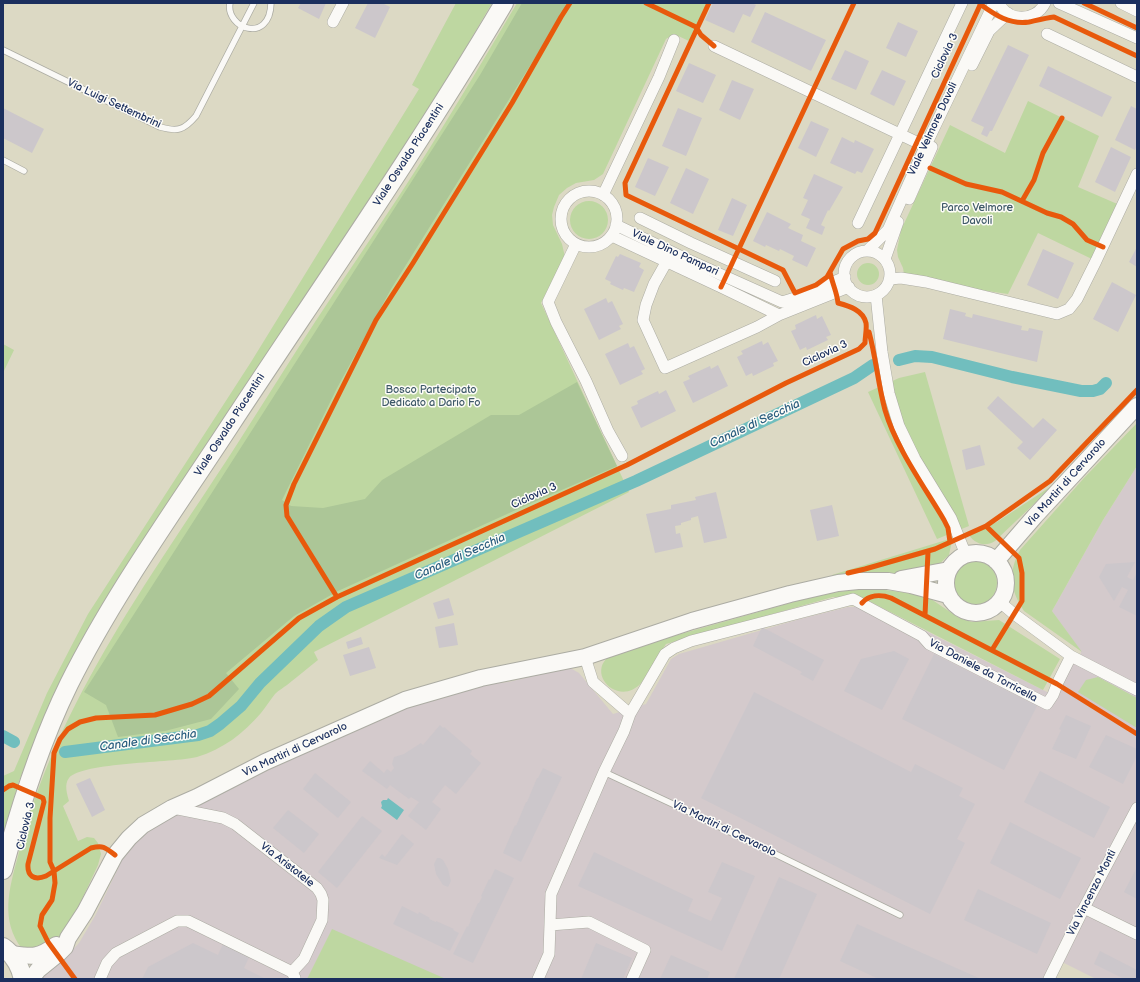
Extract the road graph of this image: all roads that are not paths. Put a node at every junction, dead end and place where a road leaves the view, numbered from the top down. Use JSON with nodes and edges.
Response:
{"nodes":[{"id":1,"x":230,"y":3,"type":"edge"},
{"id":2,"x":254,"y":3,"type":"edge"},
{"id":3,"x":271,"y":3,"type":"edge"},
{"id":4,"x":343,"y":3,"type":"edge"},
{"id":5,"x":504,"y":3,"type":"edge"},
{"id":6,"x":962,"y":3,"type":"edge"},
{"id":7,"x":994,"y":3,"type":"edge"},
{"id":8,"x":999,"y":3,"type":"edge"},
{"id":9,"x":1045,"y":3,"type":"edge"},
{"id":10,"x":1060,"y":3,"type":"edge"},
{"id":11,"x":1121,"y":3,"type":"edge"},
{"id":12,"x":1137,"y":11,"type":"edge"},
{"id":13,"x":1008,"y":13,"type":"junction"},
{"id":14,"x":333,"y":22,"type":"dead end"},
{"id":15,"x":242,"y":26,"type":"junction"},
{"id":16,"x":1047,"y":34,"type":"dead end"},
{"id":17,"x":1137,"y":38,"type":"edge"},
{"id":18,"x":674,"y":40,"type":"dead end"},
{"id":19,"x":714,"y":46,"type":"dead end"},
{"id":20,"x":3,"y":50,"type":"edge"},
{"id":21,"x":1137,"y":78,"type":"edge"},
{"id":22,"x":900,"y":135,"type":"junction"},
{"id":23,"x":928,"y":148,"type":"junction"},
{"id":24,"x":3,"y":160,"type":"edge"},
{"id":25,"x":24,"y":171,"type":"dead end"},
{"id":26,"x":1137,"y":174,"type":"edge"},
{"id":27,"x":603,"y":195,"type":"junction"},
{"id":28,"x":640,"y":218,"type":"dead end"},
{"id":29,"x":858,"y":223,"type":"dead end"},
{"id":30,"x":616,"y":225,"type":"junction"},
{"id":31,"x":612,"y":236,"type":"junction"},
{"id":32,"x":691,"y":243,"type":"junction"},
{"id":33,"x":576,"y":244,"type":"junction"},
{"id":34,"x":867,"y":251,"type":"junction"},
{"id":35,"x":684,"y":258,"type":"junction"},
{"id":36,"x":885,"y":259,"type":"junction"},
{"id":37,"x":666,"y":261,"type":"junction"},
{"id":38,"x":890,"y":279,"type":"junction"},
{"id":39,"x":775,"y":282,"type":"dead end"},
{"id":40,"x":847,"y":282,"type":"junction"},
{"id":41,"x":876,"y":295,"type":"junction"},
{"id":42,"x":779,"y":315,"type":"junction"},
{"id":43,"x":1137,"y":406,"type":"edge"},
{"id":44,"x":622,"y":456,"type":"dead end"},
{"id":45,"x":966,"y":555,"type":"junction"},
{"id":46,"x":996,"y":561,"type":"junction"},
{"id":47,"x":949,"y":570,"type":"junction"},
{"id":48,"x":888,"y":581,"type":"junction"},
{"id":49,"x":948,"y":596,"type":"junction"},
{"id":50,"x":1000,"y":602,"type":"junction"},
{"id":51,"x":1071,"y":656,"type":"junction"},
{"id":52,"x":585,"y":657,"type":"junction"},
{"id":53,"x":1137,"y":690,"type":"edge"},
{"id":54,"x":630,"y":714,"type":"junction"},
{"id":55,"x":604,"y":772,"type":"junction"},
{"id":56,"x":172,"y":808,"type":"junction"},
{"id":57,"x":1137,"y":808,"type":"edge"},
{"id":58,"x":3,"y":870,"type":"edge"},
{"id":59,"x":1084,"y":908,"type":"junction"},
{"id":60,"x":900,"y":916,"type":"dead end"},
{"id":61,"x":550,"y":925,"type":"junction"},
{"id":62,"x":3,"y":932,"type":"edge"},
{"id":63,"x":1137,"y":934,"type":"edge"},
{"id":64,"x":68,"y":938,"type":"junction"},
{"id":65,"x":8,"y":951,"type":"edge"},
{"id":66,"x":294,"y":975,"type":"edge"},
{"id":67,"x":23,"y":979,"type":"edge"},
{"id":68,"x":31,"y":979,"type":"edge"},
{"id":69,"x":100,"y":979,"type":"edge"},
{"id":70,"x":538,"y":979,"type":"edge"},
{"id":71,"x":632,"y":979,"type":"edge"},
{"id":72,"x":1049,"y":979,"type":"edge"}],
"edges":[{"from":1,"to":15,"type":"lane"},
{"from":2,"to":15,"type":"lane","name":"Via Luigi Settembrini"},
{"from":3,"to":15,"type":"lane"},
{"from":4,"to":14,"type":"street"},
{"from":5,"to":58,"type":"main road","name":"Viale Osvaldo Piacentini"},
{"from":6,"to":22,"type":"street"},
{"from":7,"to":23,"type":"street","name":"Viale Velmore Davoli"},
{"from":8,"to":13,"type":"street"},
{"from":9,"to":13,"type":"street"},
{"from":10,"to":17,"type":"street"},
{"from":11,"to":12,"type":"street"},
{"from":13,"to":23,"type":"street","name":"Viale Velmore Davoli"},
{"from":15,"to":20,"type":"lane","name":"Via Luigi Settembrini"},
{"from":16,"to":21,"type":"street"},
{"from":18,"to":27,"type":"street"},
{"from":19,"to":22,"type":"street"},
{"from":22,"to":23,"type":"street"},
{"from":22,"to":29,"type":"street"},
{"from":23,"to":34,"type":"street","name":"Viale Velmore Davoli"},
{"from":23,"to":36,"type":"street","name":"Viale Velmore Davoli"},
{"from":24,"to":25,"type":"lane"},
{"from":26,"to":38,"type":"street"},
{"from":27,"to":30,"type":"street"},
{"from":27,"to":33,"type":"street"},
{"from":28,"to":32,"type":"street"},
{"from":30,"to":31,"type":"street"},
{"from":30,"to":35,"type":"street","name":"Viale Dino Pampari"},
{"from":31,"to":33,"type":"street"},
{"from":31,"to":37,"type":"street","name":"Viale Dino Pampari"},
{"from":32,"to":35,"type":"street"},
{"from":32,"to":39,"type":"street"},
{"from":33,"to":44,"type":"street"},
{"from":34,"to":36,"type":"street"},
{"from":34,"to":40,"type":"street","name":"Viale Velmore Davoli"},
{"from":35,"to":40,"type":"street","name":"Viale Dino Pampari"},
{"from":36,"to":38,"type":"street"},
{"from":37,"to":42,"type":"street","name":"Viale Dino Pampari"},
{"from":37,"to":42,"type":"street","name":"Viale Dino Pampari"},
{"from":38,"to":41,"type":"street"},
{"from":40,"to":41,"type":"street"},
{"from":40,"to":42,"type":"street","name":"Viale Dino Pampari"},
{"from":41,"to":45,"type":"street"},
{"from":43,"to":46,"type":"main road","name":"Via Martiri di Cervarolo"},
{"from":45,"to":46,"type":"main road"},
{"from":45,"to":47,"type":"main road"},
{"from":46,"to":50,"type":"main road"},
{"from":47,"to":48,"type":"main road","name":"Via Martiri di Cervarolo"},
{"from":47,"to":49,"type":"main road"},
{"from":48,"to":49,"type":"main road","name":"Via Martiri di Cervarolo"},
{"from":48,"to":52,"type":"main road","name":"Via Martiri di Cervarolo"},
{"from":49,"to":50,"type":"main road","name":"Via Martiri di Cervarolo"},
{"from":50,"to":51,"type":"street"},
{"from":51,"to":53,"type":"street"},
{"from":51,"to":54,"type":"street","name":"Via Daniele da Torricella"},
{"from":52,"to":54,"type":"street"},
{"from":52,"to":56,"type":"main road","name":"Via Martiri di Cervarolo"},
{"from":54,"to":55,"type":"street"},
{"from":55,"to":60,"type":"lane","name":"Via Martiri di Cervarolo"},
{"from":55,"to":61,"type":"street"},
{"from":56,"to":64,"type":"main road","name":"Via Martiri di Cervarolo"},
{"from":56,"to":66,"type":"street","name":"Via Aristotele"},
{"from":57,"to":59,"type":"street","name":"Via Vincenzo Monti"},
{"from":59,"to":63,"type":"street"},
{"from":59,"to":72,"type":"street","name":"Via Vincenzo Monti"},
{"from":61,"to":70,"type":"street"},
{"from":61,"to":71,"type":"street"},
{"from":62,"to":65,"type":"main road"},
{"from":64,"to":65,"type":"main road","name":"Via Martiri di Cervarolo"},
{"from":64,"to":68,"type":"main road","name":"Via Martiri di Cervarolo"},
{"from":65,"to":67,"type":"main road"},
{"from":66,"to":69,"type":"street","name":"Via Aristotele"}]}
